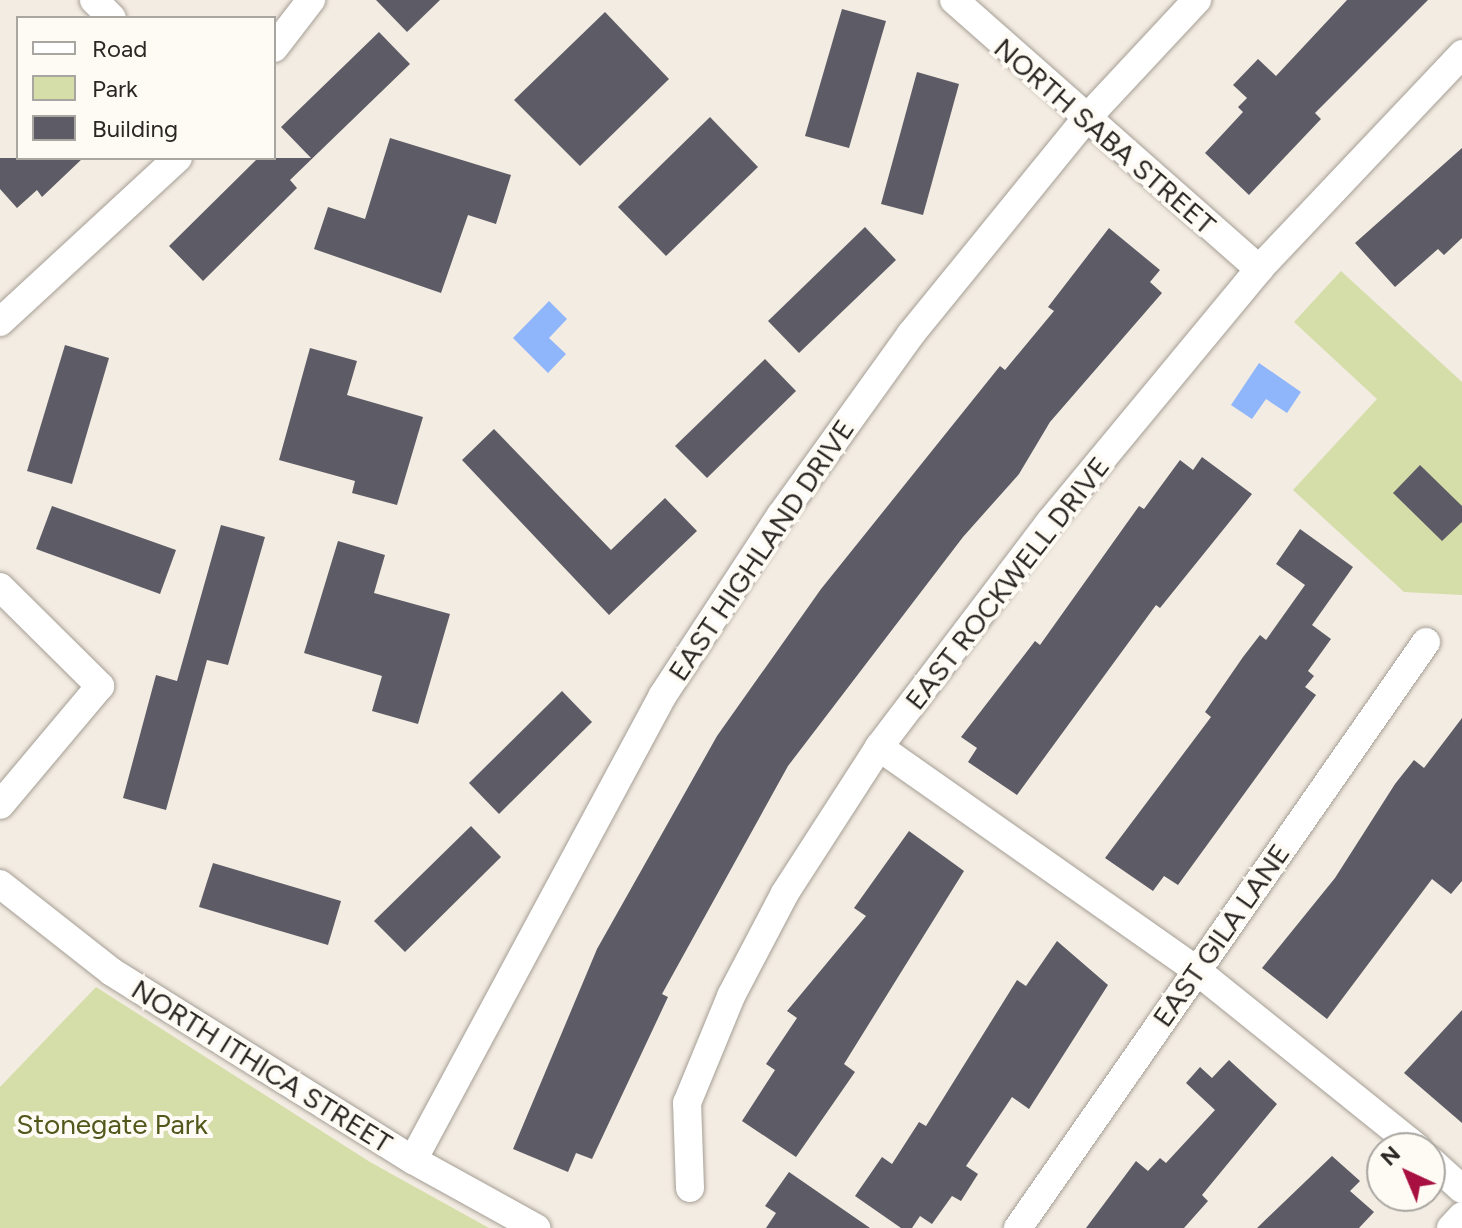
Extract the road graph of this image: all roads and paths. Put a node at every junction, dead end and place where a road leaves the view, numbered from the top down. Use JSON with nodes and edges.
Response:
{"nodes":[{"id":1,"x":94,"y":0,"type":"edge"},
{"id":2,"x":311,"y":0,"type":"edge"},
{"id":3,"x":954,"y":0,"type":"edge"},
{"id":4,"x":1197,"y":0,"type":"edge"},
{"id":5,"x":110,"y":16,"type":"edge"},
{"id":6,"x":276,"y":45,"type":"edge"},
{"id":7,"x":1462,"y":54,"type":"edge"},
{"id":8,"x":1084,"y":121,"type":"junction"},
{"id":9,"x":176,"y":160,"type":"edge"},
{"id":10,"x":1259,"y":269,"type":"junction"},
{"id":11,"x":0,"y":322,"type":"edge"},
{"id":12,"x":0,"y":587,"type":"edge"},
{"id":13,"x":1426,"y":642,"type":"dead end"},
{"id":14,"x":879,"y":747,"type":"junction"},
{"id":15,"x":0,"y":805,"type":"edge"},
{"id":16,"x":0,"y":884,"type":"edge"},
{"id":17,"x":1196,"y":970,"type":"junction"},
{"id":18,"x":1397,"y":1132,"type":"edge"},
{"id":19,"x":413,"y":1160,"type":"junction"},
{"id":20,"x":1446,"y":1174,"type":"edge"},
{"id":21,"x":690,"y":1188,"type":"dead end"},
{"id":22,"x":1462,"y":1189,"type":"edge"},
{"id":23,"x":1462,"y":1216,"type":"edge"},
{"id":24,"x":536,"y":1228,"type":"edge"},
{"id":25,"x":1018,"y":1228,"type":"edge"},
{"id":26,"x":1451,"y":1228,"type":"edge"}],
"edges":[{"from":1,"to":5,"type":"street"},
{"from":2,"to":6,"type":"street"},
{"from":3,"to":8,"type":"street","name":"NORTH SABA STREET"},
{"from":4,"to":8,"type":"street","name":"EAST HIGHLAND DRIVE"},
{"from":7,"to":10,"type":"street","name":"EAST ROCKWELL DRIVE"},
{"from":8,"to":10,"type":"street","name":"NORTH SABA STREET"},
{"from":8,"to":19,"type":"street","name":"EAST HIGHLAND DRIVE"},
{"from":9,"to":11,"type":"street"},
{"from":10,"to":14,"type":"street","name":"EAST ROCKWELL DRIVE"},
{"from":12,"to":15,"type":"street"},
{"from":13,"to":17,"type":"street","name":"EAST GILA LANE"},
{"from":14,"to":17,"type":"street"},
{"from":14,"to":21,"type":"street","name":"EAST ROCKWELL DRIVE"},
{"from":16,"to":19,"type":"street","name":"NORTH ITHICA STREET"},
{"from":17,"to":18,"type":"street"},
{"from":17,"to":25,"type":"street","name":"EAST GILA LANE"},
{"from":19,"to":24,"type":"street","name":"NORTH ITHICA STREET"},
{"from":20,"to":22,"type":"street"},
{"from":23,"to":26,"type":"street"}]}
